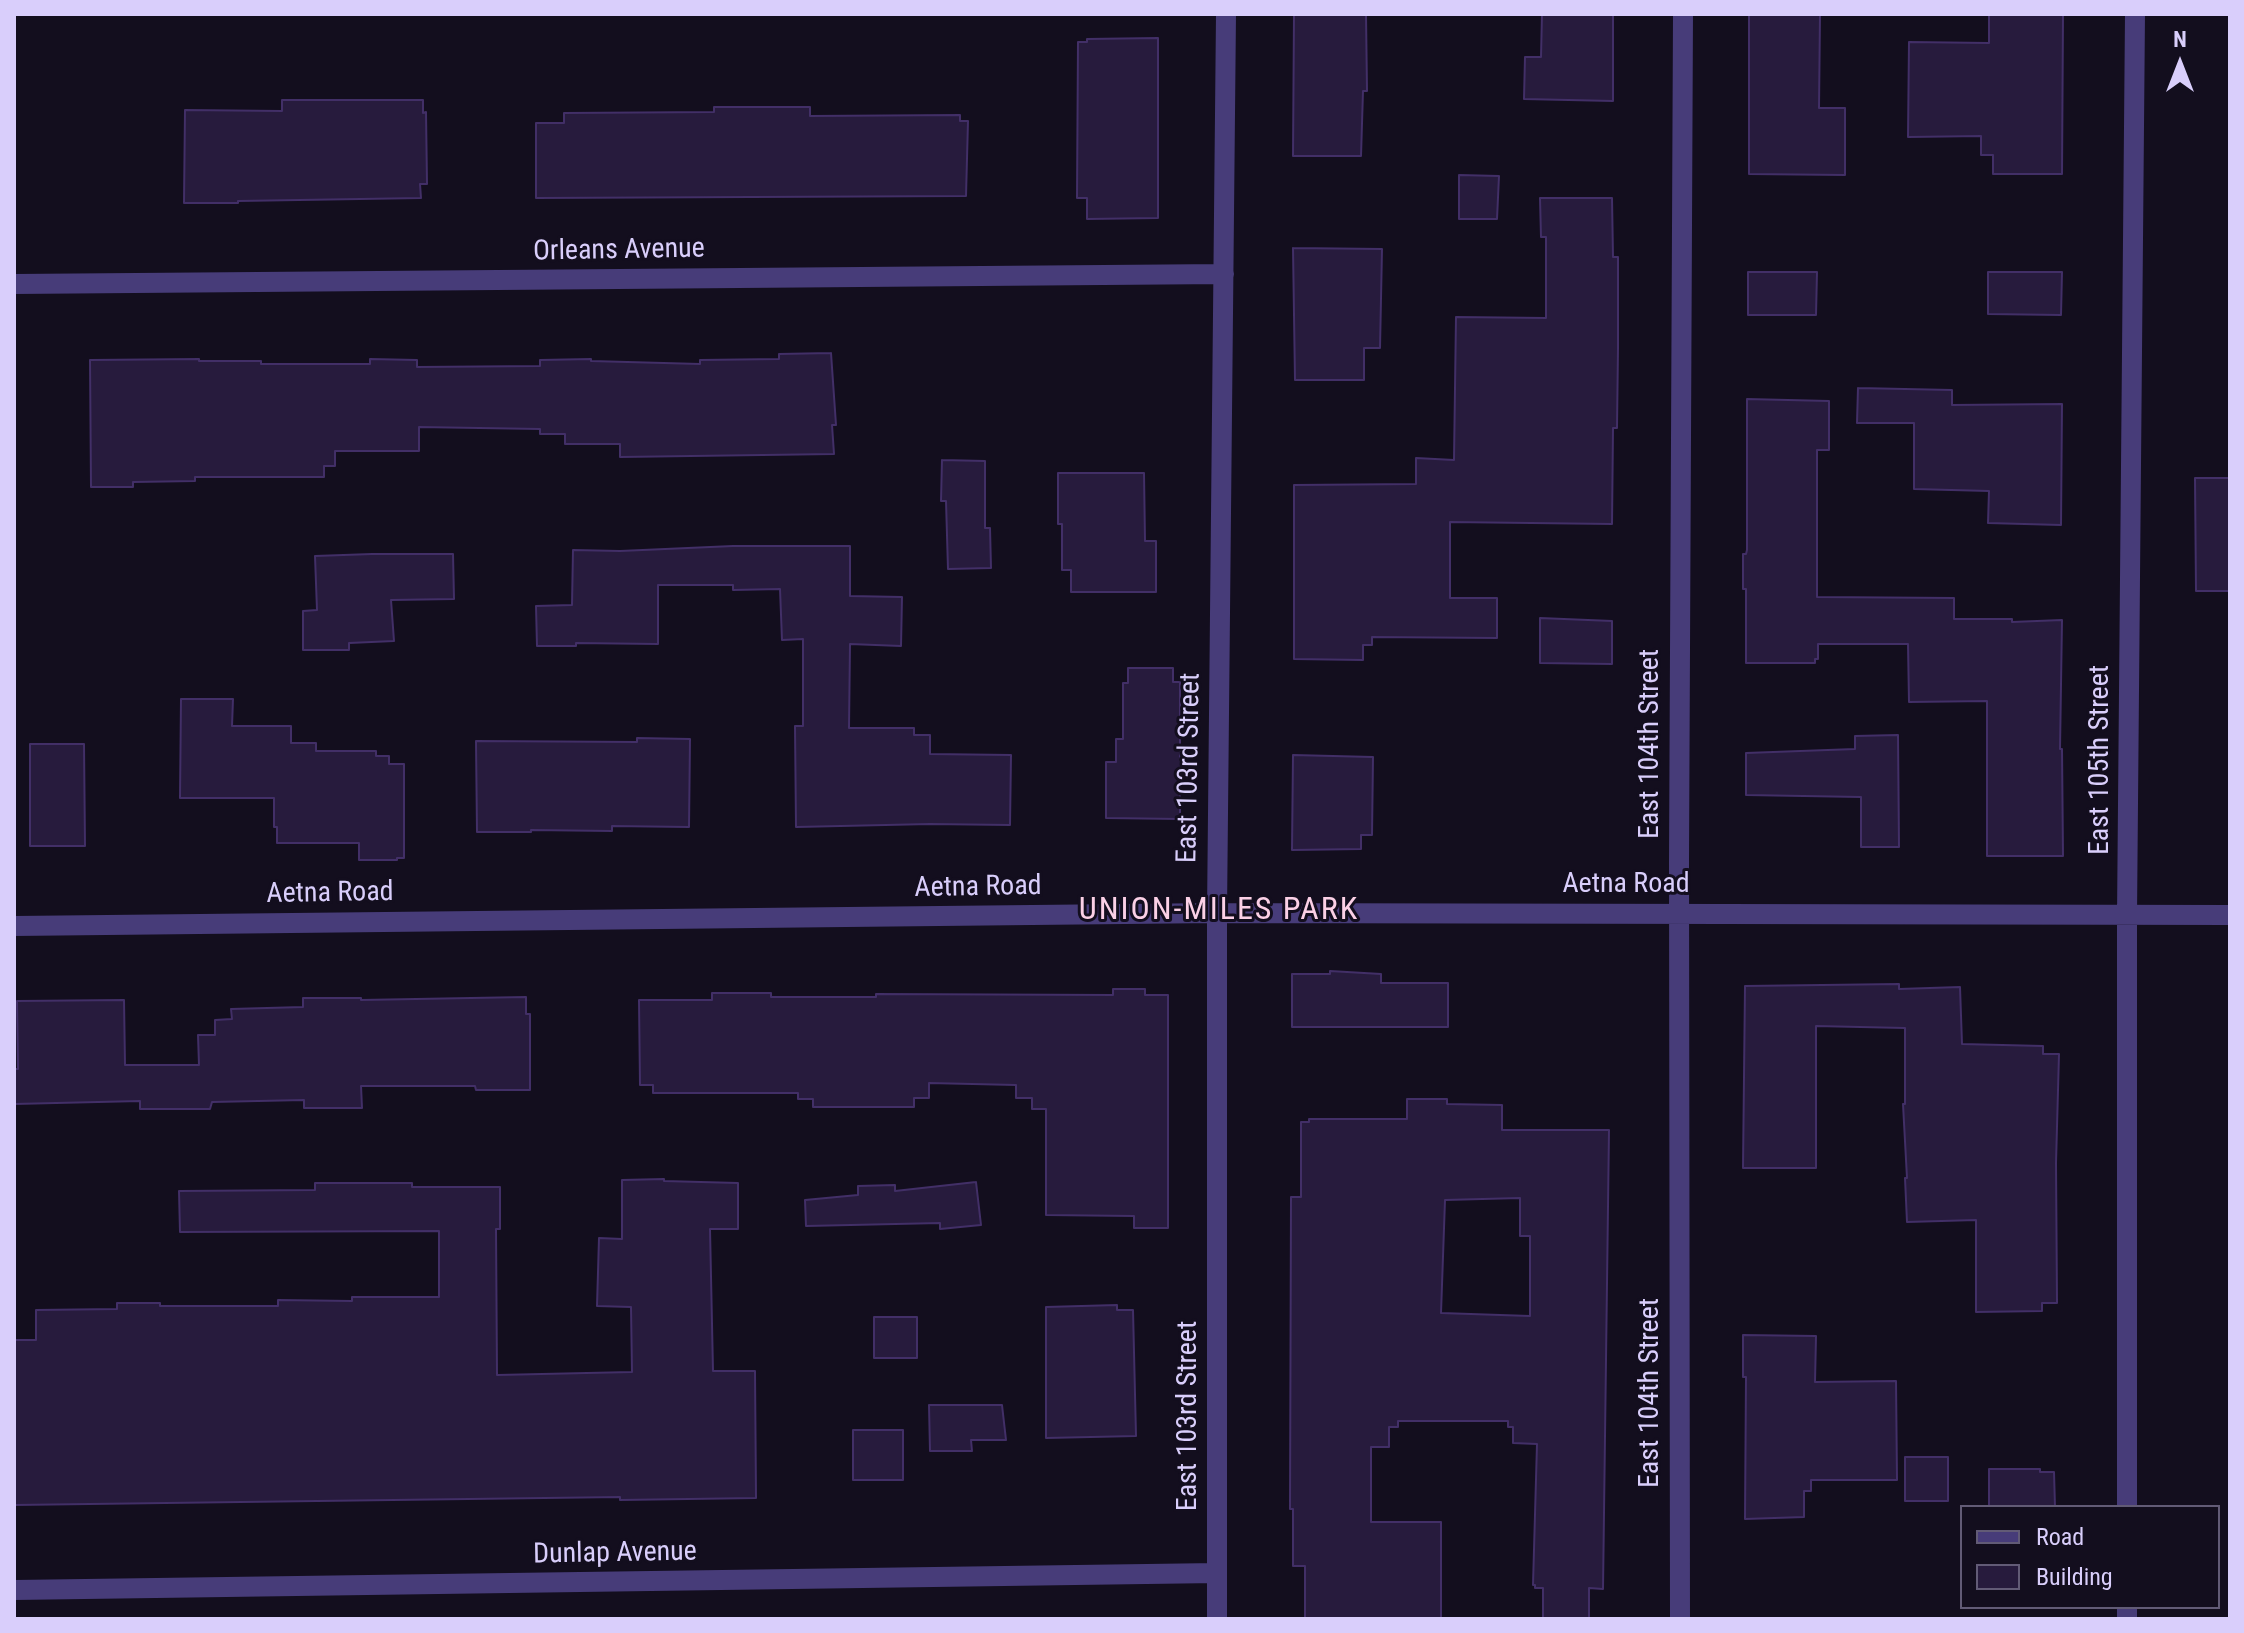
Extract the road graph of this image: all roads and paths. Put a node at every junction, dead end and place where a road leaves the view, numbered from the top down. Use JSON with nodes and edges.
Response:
{"nodes":[{"id":1,"x":1226,"y":14,"type":"edge"},
{"id":2,"x":1683,"y":14,"type":"edge"},
{"id":3,"x":2135,"y":14,"type":"edge"},
{"id":4,"x":1224,"y":274,"type":"junction"},
{"id":5,"x":14,"y":284,"type":"edge"},
{"id":6,"x":1217,"y":913,"type":"junction"},
{"id":7,"x":1679,"y":913,"type":"junction"},
{"id":8,"x":2127,"y":915,"type":"junction"},
{"id":9,"x":2230,"y":915,"type":"edge"},
{"id":10,"x":14,"y":926,"type":"edge"},
{"id":11,"x":2127,"y":1505,"type":"edge"},
{"id":12,"x":1217,"y":1573,"type":"junction"},
{"id":13,"x":14,"y":1590,"type":"edge"},
{"id":14,"x":1217,"y":1619,"type":"edge"},
{"id":15,"x":1680,"y":1619,"type":"edge"}],
"edges":[{"from":1,"to":4,"type":"street","name":"East 103rd Street"},
{"from":2,"to":7,"type":"street","name":"East 104th Street"},
{"from":3,"to":8,"type":"street","name":"East 105th Street"},
{"from":4,"to":5,"type":"street","name":"Orleans Avenue"},
{"from":4,"to":6,"type":"street","name":"East 103rd Street"},
{"from":6,"to":7,"type":"street","name":"Aetna Road"},
{"from":6,"to":10,"type":"street","name":"Aetna Road"},
{"from":6,"to":12,"type":"street","name":"East 103rd Street"},
{"from":7,"to":8,"type":"street","name":"Aetna Road"},
{"from":7,"to":15,"type":"street","name":"East 104th Street"},
{"from":8,"to":9,"type":"street","name":"Aetna Road"},
{"from":8,"to":11,"type":"street","name":"East 105th Street"},
{"from":12,"to":13,"type":"street","name":"Dunlap Avenue"},
{"from":12,"to":14,"type":"street","name":"East 103rd Street"}]}
